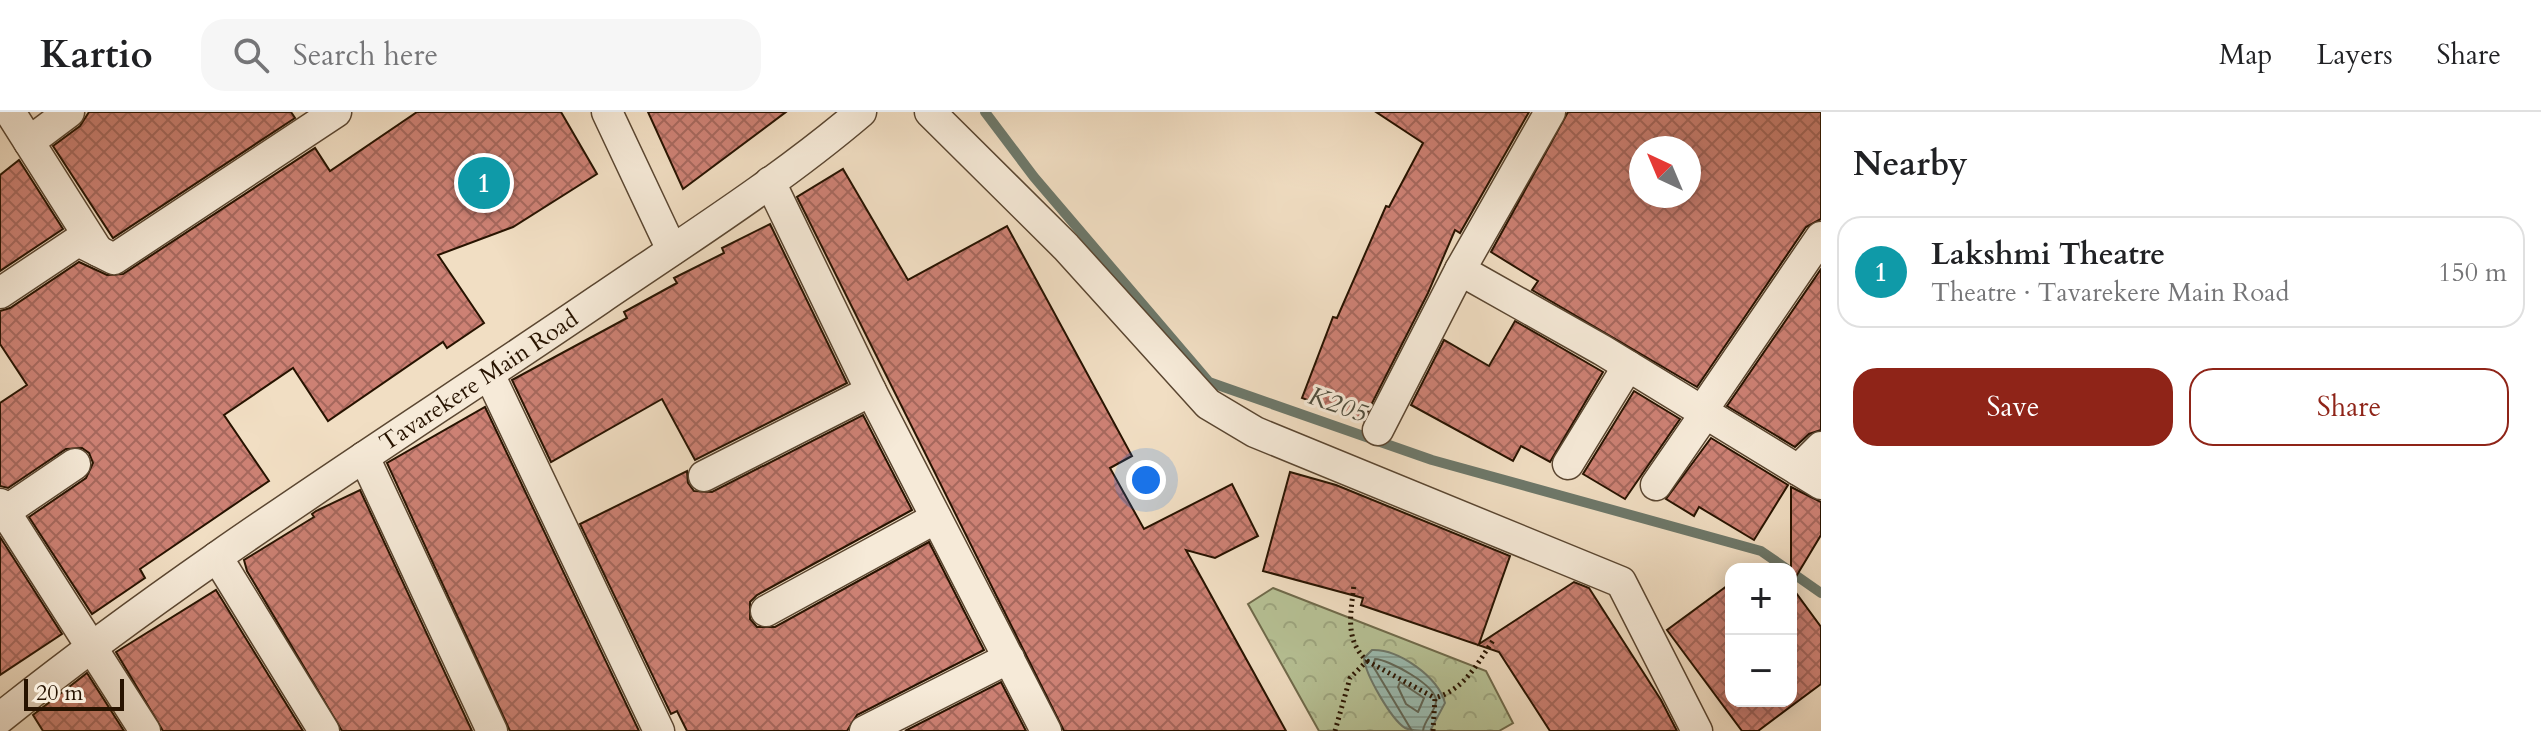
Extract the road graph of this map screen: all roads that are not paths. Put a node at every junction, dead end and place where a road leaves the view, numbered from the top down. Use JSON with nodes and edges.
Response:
{"nodes":[{"id":1,"x":69,"y":112,"type":"edge"},
{"id":2,"x":336,"y":112,"type":"edge"},
{"id":3,"x":607,"y":112,"type":"edge"},
{"id":4,"x":861,"y":112,"type":"edge"},
{"id":5,"x":930,"y":112,"type":"edge"},
{"id":6,"x":1550,"y":112,"type":"edge"},
{"id":7,"x":13,"y":124,"type":"edge"},
{"id":8,"x":770,"y":182,"type":"junction"},
{"id":9,"x":1821,"y":237,"type":"edge"},
{"id":10,"x":672,"y":250,"type":"junction"},
{"id":11,"x":98,"y":251,"type":"junction"},
{"id":12,"x":1460,"y":270,"type":"junction"},
{"id":13,"x":0,"y":293,"type":"edge"},
{"id":14,"x":1628,"y":366,"type":"junction"},
{"id":15,"x":489,"y":374,"type":"junction"},
{"id":16,"x":871,"y":391,"type":"junction"},
{"id":17,"x":1704,"y":412,"type":"junction"},
{"id":18,"x":1378,"y":430,"type":"dead end"},
{"id":19,"x":1821,"y":447,"type":"edge"},
{"id":20,"x":364,"y":457,"type":"junction"},
{"id":21,"x":75,"y":464,"type":"dead end"},
{"id":22,"x":1568,"y":464,"type":"dead end"},
{"id":23,"x":704,"y":476,"type":"dead end"},
{"id":24,"x":1809,"y":477,"type":"edge"},
{"id":25,"x":1656,"y":485,"type":"dead end"},
{"id":26,"x":2,"y":510,"type":"edge"},
{"id":27,"x":936,"y":518,"type":"junction"},
{"id":28,"x":217,"y":557,"type":"junction"},
{"id":29,"x":766,"y":611,"type":"dead end"},
{"id":30,"x":93,"y":644,"type":"junction"},
{"id":31,"x":1009,"y":658,"type":"junction"},
{"id":32,"x":0,"y":718,"type":"edge"},
{"id":33,"x":145,"y":731,"type":"edge"},
{"id":34,"x":324,"y":731,"type":"edge"},
{"id":35,"x":492,"y":731,"type":"edge"},
{"id":36,"x":659,"y":731,"type":"edge"},
{"id":37,"x":865,"y":731,"type":"edge"},
{"id":38,"x":1046,"y":731,"type":"edge"},
{"id":39,"x":1697,"y":731,"type":"edge"}],
"edges":[{"from":1,"to":7,"type":"street"},
{"from":2,"to":11,"type":"street"},
{"from":3,"to":10,"type":"street"},
{"from":4,"to":8,"type":"street","name":"Tavarekere Main Road"},
{"from":5,"to":39,"type":"street"},
{"from":6,"to":12,"type":"street"},
{"from":7,"to":11,"type":"street"},
{"from":8,"to":10,"type":"street","name":"Tavarekere Main Road"},
{"from":8,"to":16,"type":"street"},
{"from":9,"to":17,"type":"street"},
{"from":10,"to":15,"type":"street","name":"Tavarekere Main Road"},
{"from":11,"to":13,"type":"street"},
{"from":12,"to":14,"type":"street"},
{"from":12,"to":18,"type":"street"},
{"from":14,"to":17,"type":"street"},
{"from":14,"to":22,"type":"street"},
{"from":15,"to":20,"type":"street","name":"Tavarekere Main Road"},
{"from":15,"to":36,"type":"street"},
{"from":16,"to":23,"type":"street"},
{"from":16,"to":27,"type":"street"},
{"from":17,"to":24,"type":"street"},
{"from":17,"to":25,"type":"street"},
{"from":19,"to":24,"type":"street"},
{"from":20,"to":28,"type":"street","name":"Tavarekere Main Road"},
{"from":20,"to":35,"type":"street"},
{"from":21,"to":26,"type":"street"},
{"from":26,"to":30,"type":"street"},
{"from":27,"to":29,"type":"street"},
{"from":27,"to":31,"type":"street"},
{"from":28,"to":30,"type":"street","name":"Tavarekere Main Road"},
{"from":28,"to":34,"type":"street"},
{"from":30,"to":32,"type":"street","name":"Tavarekere Main Road"},
{"from":30,"to":33,"type":"street"},
{"from":31,"to":37,"type":"street"},
{"from":31,"to":38,"type":"street"}]}
